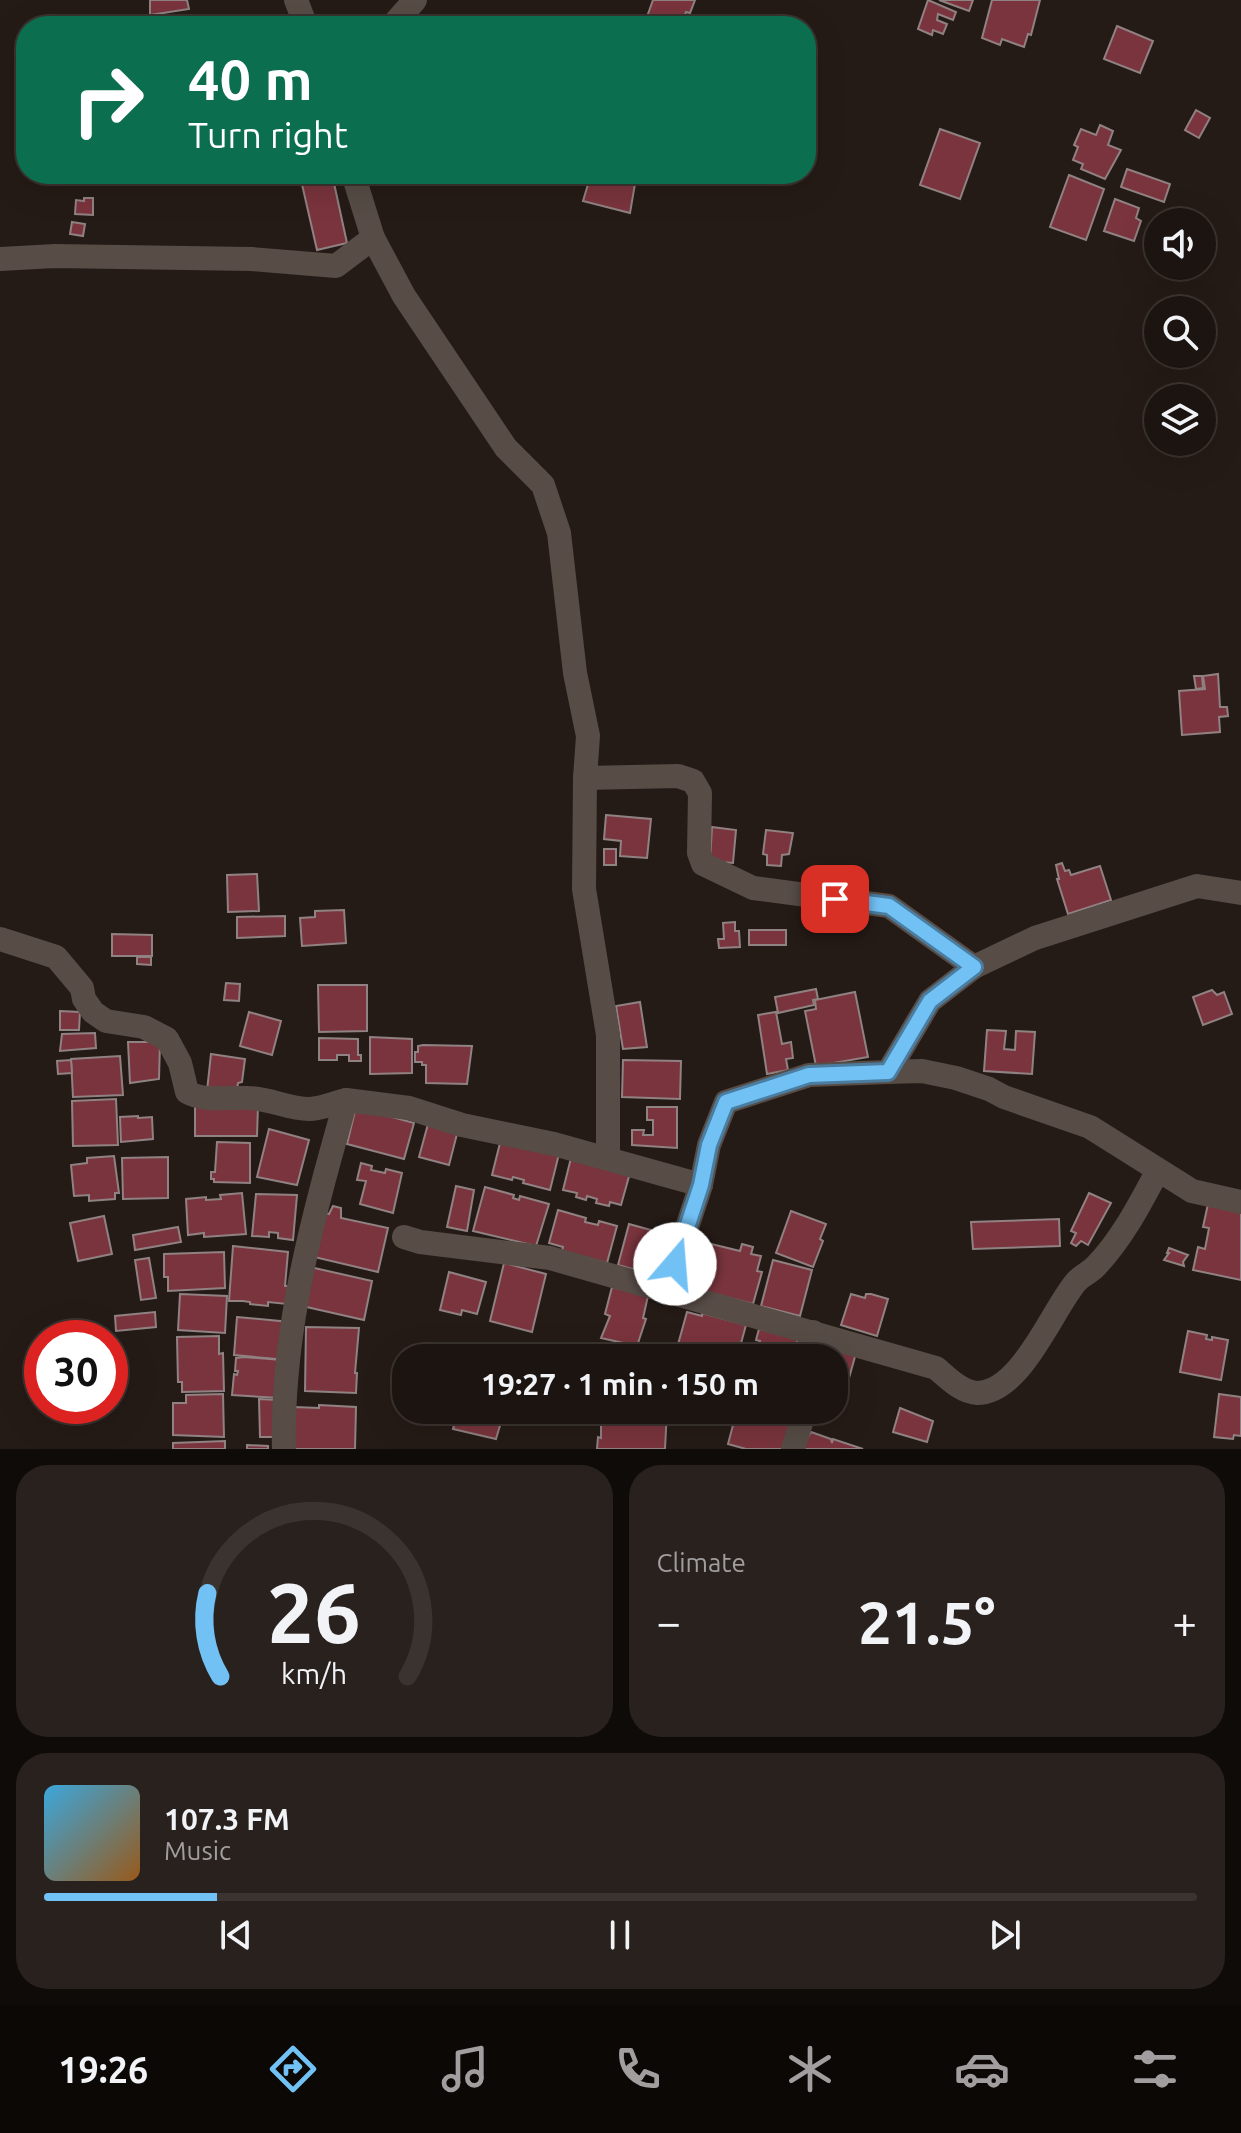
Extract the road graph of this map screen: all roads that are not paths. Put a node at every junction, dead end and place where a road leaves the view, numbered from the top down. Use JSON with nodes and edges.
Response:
{"nodes":[{"id":1,"x":415,"y":0,"type":"edge"},
{"id":2,"x":401,"y":16,"type":"edge"},
{"id":3,"x":356,"y":184,"type":"edge"},
{"id":4,"x":373,"y":238,"type":"junction"},
{"id":5,"x":0,"y":259,"type":"edge"},
{"id":6,"x":585,"y":778,"type":"junction"},
{"id":7,"x":1241,"y":893,"type":"edge"},
{"id":8,"x":0,"y":939,"type":"edge"},
{"id":9,"x":974,"y":967,"type":"junction"},
{"id":10,"x":888,"y":1072,"type":"junction"},
{"id":11,"x":346,"y":1100,"type":"junction"},
{"id":12,"x":608,"y":1158,"type":"junction"},
{"id":13,"x":1158,"y":1170,"type":"junction"},
{"id":14,"x":701,"y":1185,"type":"junction"},
{"id":15,"x":1241,"y":1202,"type":"edge"},
{"id":16,"x":404,"y":1237,"type":"dead end"},
{"id":17,"x":666,"y":1291,"type":"junction"},
{"id":18,"x":813,"y":1332,"type":"junction"},
{"id":19,"x":809,"y":1344,"type":"edge"},
{"id":20,"x":801,"y":1424,"type":"edge"},
{"id":21,"x":284,"y":1449,"type":"edge"},
{"id":22,"x":793,"y":1449,"type":"edge"}],
"edges":[{"from":1,"to":2,"type":"street"},
{"from":3,"to":4,"type":"street"},
{"from":4,"to":5,"type":"street"},
{"from":4,"to":6,"type":"street"},
{"from":6,"to":9,"type":"street"},
{"from":6,"to":12,"type":"street"},
{"from":7,"to":9,"type":"street"},
{"from":8,"to":11,"type":"street"},
{"from":9,"to":10,"type":"street"},
{"from":10,"to":13,"type":"street"},
{"from":10,"to":14,"type":"street"},
{"from":11,"to":12,"type":"street"},
{"from":11,"to":21,"type":"street"},
{"from":12,"to":14,"type":"street"},
{"from":13,"to":15,"type":"street"},
{"from":13,"to":18,"type":"street"},
{"from":14,"to":17,"type":"street"},
{"from":16,"to":17,"type":"street"},
{"from":17,"to":18,"type":"street"},
{"from":18,"to":19,"type":"street"},
{"from":20,"to":22,"type":"street"}]}
